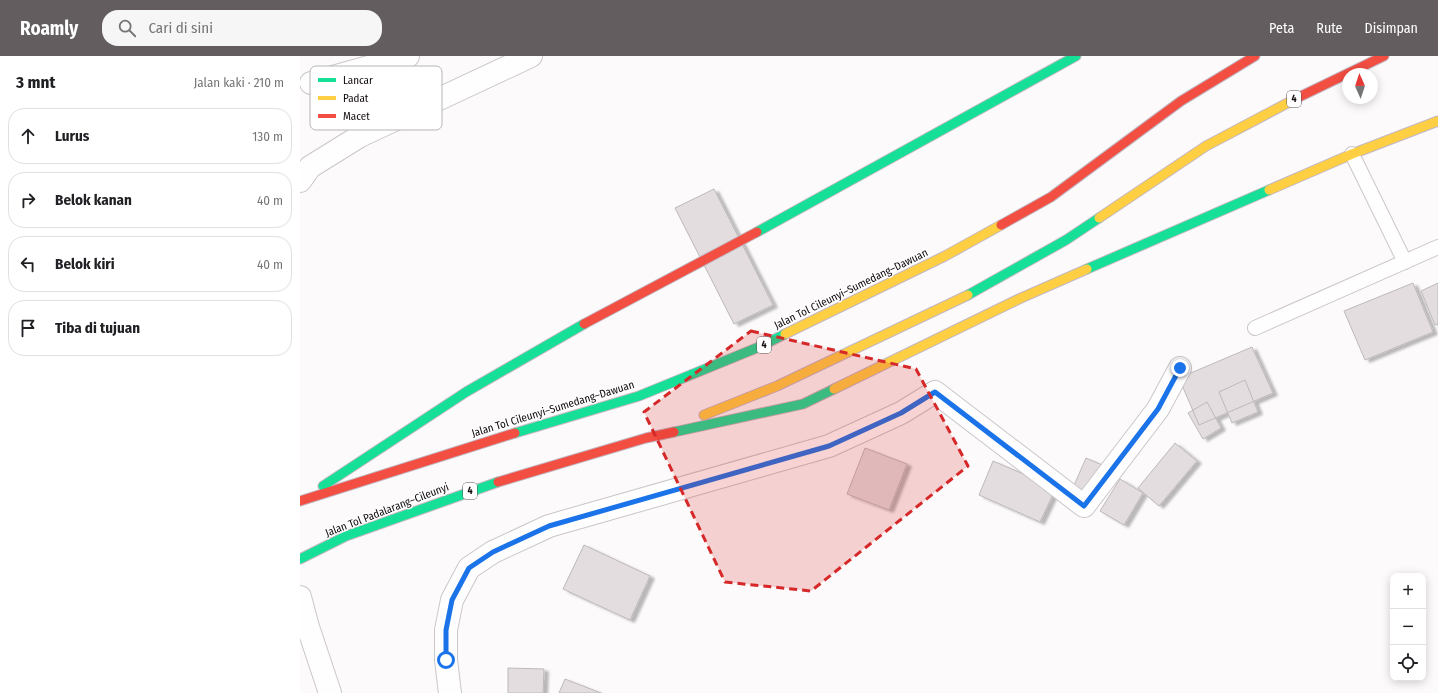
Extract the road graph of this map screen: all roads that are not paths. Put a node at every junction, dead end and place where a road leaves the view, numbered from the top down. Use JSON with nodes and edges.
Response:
{"nodes":[{"id":1,"x":408,"y":56,"type":"edge"},
{"id":2,"x":531,"y":56,"type":"edge"},
{"id":3,"x":1076,"y":56,"type":"edge"},
{"id":4,"x":1255,"y":56,"type":"edge"},
{"id":5,"x":1384,"y":56,"type":"edge"},
{"id":6,"x":372,"y":66,"type":"edge"},
{"id":7,"x":442,"y":98,"type":"edge"},
{"id":8,"x":1438,"y":121,"type":"edge"},
{"id":9,"x":373,"y":130,"type":"edge"},
{"id":10,"x":1352,"y":154,"type":"junction"},
{"id":11,"x":300,"y":181,"type":"edge"},
{"id":12,"x":1438,"y":247,"type":"edge"},
{"id":13,"x":1405,"y":262,"type":"junction"},
{"id":14,"x":1256,"y":328,"type":"dead end"},
{"id":15,"x":1180,"y":368,"type":"dead end"},
{"id":16,"x":646,"y":438,"type":"junction"},
{"id":17,"x":302,"y":500,"type":"edge"},
{"id":18,"x":300,"y":560,"type":"edge"},
{"id":19,"x":300,"y":597,"type":"edge"},
{"id":20,"x":330,"y":693,"type":"edge"},
{"id":21,"x":450,"y":693,"type":"edge"}],
"edges":[{"from":1,"to":6,"type":"street"},
{"from":2,"to":7,"type":"street"},
{"from":3,"to":17,"type":"highway"},
{"from":4,"to":17,"type":"highway","name":"Jalan Tol Cileunyi–Sumedang–Dawuan","number":"4"},
{"from":5,"to":16,"type":"highway","number":"4"},
{"from":8,"to":10,"type":"highway"},
{"from":9,"to":11,"type":"street"},
{"from":10,"to":13,"type":"lane"},
{"from":10,"to":16,"type":"highway"},
{"from":12,"to":13,"type":"lane"},
{"from":13,"to":14,"type":"lane"},
{"from":15,"to":21,"type":"street"},
{"from":16,"to":18,"type":"highway","name":"Jalan Tol Padalarang–Cileunyi","number":"4"},
{"from":19,"to":20,"type":"street"}]}
